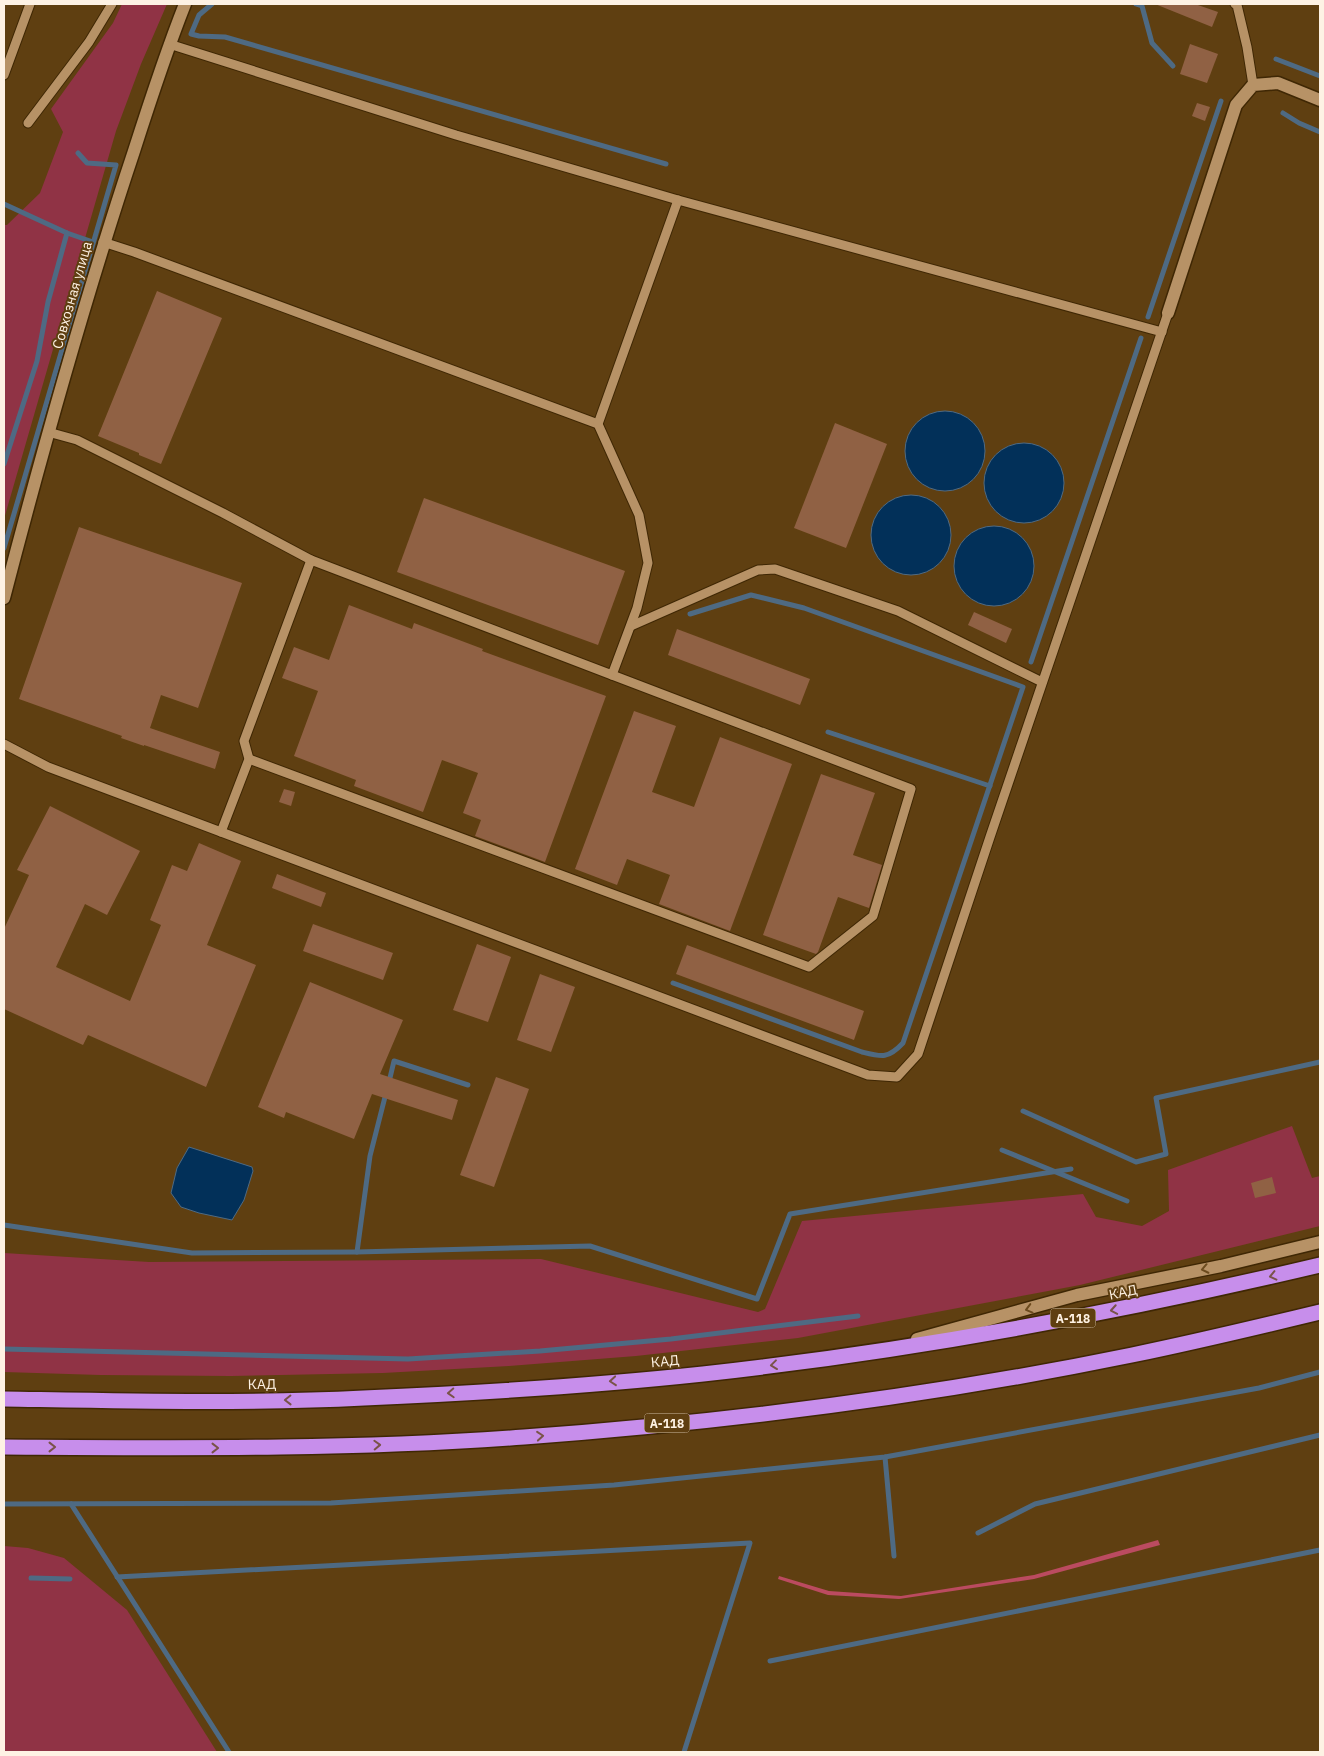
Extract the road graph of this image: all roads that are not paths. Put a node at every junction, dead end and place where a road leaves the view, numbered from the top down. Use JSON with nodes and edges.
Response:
{"nodes":[{"id":1,"x":30,"y":4,"type":"edge"},
{"id":2,"x":112,"y":4,"type":"edge"},
{"id":3,"x":185,"y":4,"type":"edge"},
{"id":4,"x":1235,"y":4,"type":"edge"},
{"id":5,"x":169,"y":44,"type":"junction"},
{"id":6,"x":4,"y":75,"type":"edge"},
{"id":7,"x":1253,"y":85,"type":"junction"},
{"id":8,"x":1320,"y":100,"type":"edge"},
{"id":9,"x":28,"y":123,"type":"dead end"},
{"id":10,"x":678,"y":200,"type":"junction"},
{"id":11,"x":104,"y":242,"type":"junction"},
{"id":12,"x":1168,"y":313,"type":"joint"},
{"id":13,"x":1162,"y":332,"type":"junction"},
{"id":14,"x":598,"y":424,"type":"junction"},
{"id":15,"x":48,"y":432,"type":"junction"},
{"id":16,"x":311,"y":560,"type":"junction"},
{"id":17,"x":4,"y":598,"type":"edge"},
{"id":18,"x":630,"y":626,"type":"junction"},
{"id":19,"x":612,"y":675,"type":"junction"},
{"id":20,"x":1042,"y":682,"type":"junction"},
{"id":21,"x":4,"y":744,"type":"edge"},
{"id":22,"x":248,"y":759,"type":"junction"},
{"id":23,"x":221,"y":832,"type":"junction"},
{"id":24,"x":1320,"y":1242,"type":"edge"},
{"id":25,"x":1320,"y":1264,"type":"edge"},
{"id":26,"x":1320,"y":1312,"type":"edge"},
{"id":27,"x":869,"y":1352,"type":"junction"},
{"id":28,"x":4,"y":1399,"type":"edge"},
{"id":29,"x":4,"y":1446,"type":"edge"}],
"edges":[{"from":1,"to":6,"type":"lane"},
{"from":2,"to":9,"type":"lane"},
{"from":3,"to":5,"type":"street","name":"Совхозная улица"},
{"from":4,"to":7,"type":"lane"},
{"from":5,"to":10,"type":"lane"},
{"from":5,"to":11,"type":"street","name":"Совхозная улица"},
{"from":7,"to":8,"type":"street"},
{"from":7,"to":12,"type":"street"},
{"from":10,"to":13,"type":"lane"},
{"from":10,"to":14,"type":"lane"},
{"from":11,"to":14,"type":"lane"},
{"from":11,"to":15,"type":"street","name":"Совхозная улица"},
{"from":12,"to":13,"type":"lane"},
{"from":13,"to":20,"type":"lane"},
{"from":14,"to":18,"type":"lane"},
{"from":15,"to":16,"type":"lane"},
{"from":15,"to":17,"type":"street","name":"Совхозная улица"},
{"from":16,"to":19,"type":"lane"},
{"from":16,"to":22,"type":"lane"},
{"from":18,"to":19,"type":"lane"},
{"from":18,"to":20,"type":"lane"},
{"from":19,"to":22,"type":"lane"},
{"from":20,"to":23,"type":"lane"},
{"from":21,"to":23,"type":"lane"},
{"from":22,"to":23,"type":"lane"},
{"from":24,"to":27,"type":"street","one_way":true},
{"from":25,"to":27,"type":"highway","name":"КАД","number":"А-118","one_way":true},
{"from":29,"to":26,"type":"highway","number":"А-118","one_way":true},
{"from":27,"to":28,"type":"highway","name":"КАД","number":"А-118","one_way":true}]}
